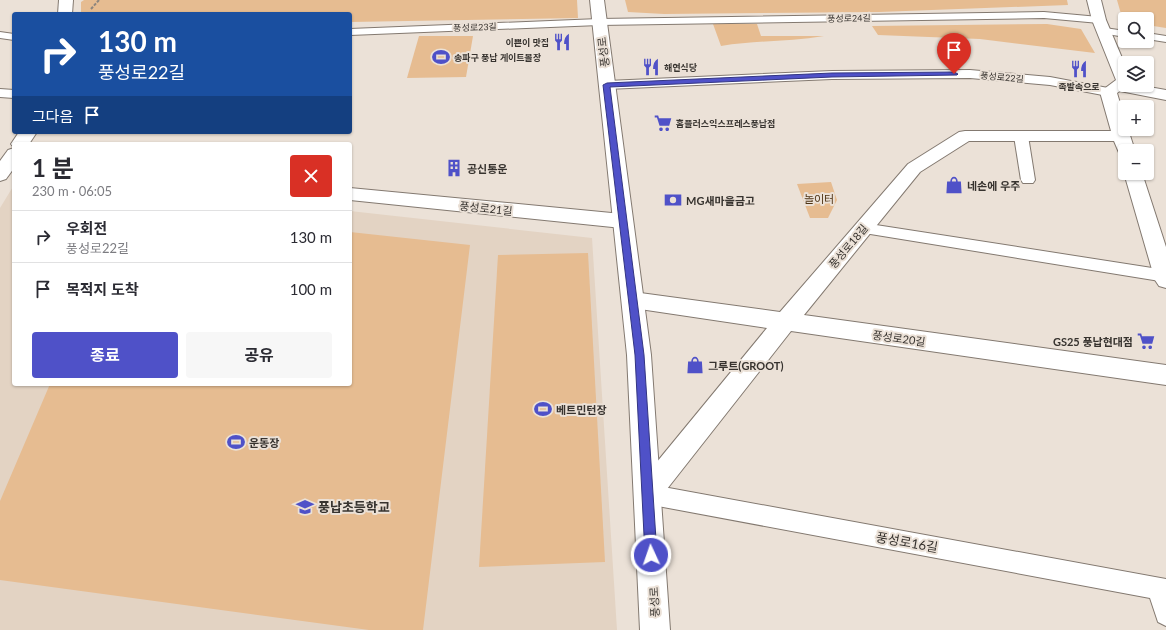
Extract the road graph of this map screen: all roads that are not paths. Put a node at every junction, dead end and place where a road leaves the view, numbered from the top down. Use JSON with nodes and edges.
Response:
{"nodes":[{"id":1,"x":66,"y":0,"type":"edge"},
{"id":2,"x":597,"y":0,"type":"edge"},
{"id":3,"x":1094,"y":0,"type":"edge"},
{"id":4,"x":65,"y":12,"type":"edge"},
{"id":5,"x":599,"y":22,"type":"junction"},
{"id":6,"x":1102,"y":25,"type":"junction"},
{"id":7,"x":1118,"y":31,"type":"edge"},
{"id":8,"x":352,"y":32,"type":"edge"},
{"id":9,"x":0,"y":35,"type":"edge"},
{"id":10,"x":12,"y":37,"type":"edge"},
{"id":11,"x":1154,"y":37,"type":"edge"},
{"id":12,"x":1166,"y":39,"type":"edge"},
{"id":13,"x":607,"y":85,"type":"junction"},
{"id":14,"x":1112,"y":89,"type":"junction"},
{"id":15,"x":0,"y":93,"type":"edge"},
{"id":16,"x":12,"y":94,"type":"edge"},
{"id":17,"x":1166,"y":95,"type":"edge"},
{"id":18,"x":1021,"y":136,"type":"junction"},
{"id":19,"x":1124,"y":143,"type":"edge"},
{"id":20,"x":12,"y":159,"type":"edge"},
{"id":21,"x":0,"y":175,"type":"edge"},
{"id":22,"x":1028,"y":180,"type":"dead end"},
{"id":23,"x":1135,"y":180,"type":"edge"},
{"id":24,"x":352,"y":194,"type":"edge"},
{"id":25,"x":622,"y":221,"type":"junction"},
{"id":26,"x":863,"y":228,"type":"junction"},
{"id":27,"x":1164,"y":269,"type":"edge"},
{"id":28,"x":633,"y":300,"type":"junction"},
{"id":29,"x":785,"y":322,"type":"junction"},
{"id":30,"x":1166,"y":375,"type":"edge"},
{"id":31,"x":647,"y":494,"type":"junction"},
{"id":32,"x":1163,"y":589,"type":"edge"},
{"id":33,"x":1166,"y":614,"type":"edge"},
{"id":34,"x":655,"y":630,"type":"edge"}],
"edges":[{"from":1,"to":4,"type":"street"},
{"from":2,"to":5,"type":"street","name":"풍성로"},
{"from":3,"to":6,"type":"street"},
{"from":5,"to":6,"type":"lane","name":"풍성로24길"},
{"from":5,"to":8,"type":"lane","name":"풍성로23길"},
{"from":5,"to":13,"type":"street","name":"풍성로"},
{"from":6,"to":7,"type":"lane","name":"풍성로24길"},
{"from":6,"to":14,"type":"street"},
{"from":9,"to":10,"type":"lane"},
{"from":11,"to":12,"type":"lane"},
{"from":13,"to":14,"type":"lane","name":"풍성로22길"},
{"from":13,"to":25,"type":"street","name":"풍성로"},
{"from":14,"to":17,"type":"street","name":"풍성로22길"},
{"from":14,"to":19,"type":"street"},
{"from":15,"to":16,"type":"lane"},
{"from":18,"to":19,"type":"street","name":"풍성로18길"},
{"from":18,"to":22,"type":"lane"},
{"from":18,"to":26,"type":"street","name":"풍성로18길"},
{"from":20,"to":21,"type":"street"},
{"from":23,"to":27,"type":"street"},
{"from":24,"to":25,"type":"street","name":"풍성로21길"},
{"from":25,"to":28,"type":"street","name":"풍성로"},
{"from":26,"to":27,"type":"lane"},
{"from":26,"to":29,"type":"street","name":"풍성로18길"},
{"from":28,"to":29,"type":"street","name":"풍성로20길"},
{"from":28,"to":31,"type":"street","name":"풍성로"},
{"from":29,"to":30,"type":"street","name":"풍성로20길"},
{"from":29,"to":31,"type":"street","name":"풍성로18길"},
{"from":31,"to":32,"type":"lane","name":"풍성로16길"},
{"from":31,"to":34,"type":"street","name":"풍성로"},
{"from":32,"to":33,"type":"lane"}]}
